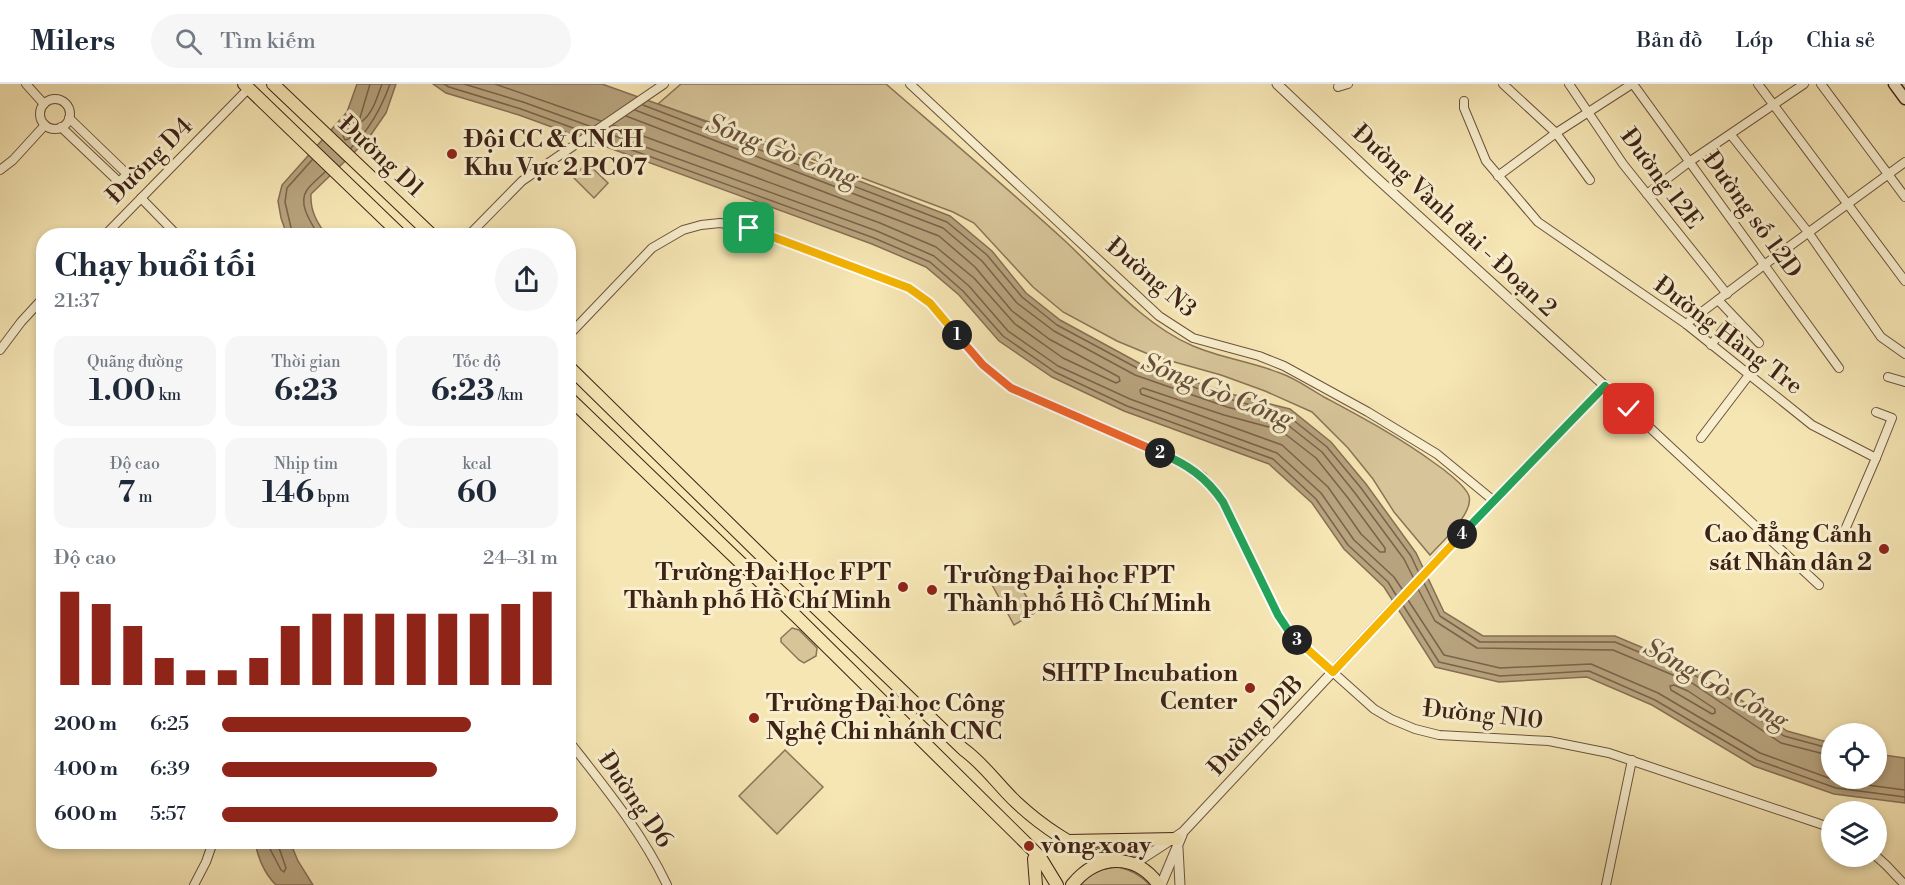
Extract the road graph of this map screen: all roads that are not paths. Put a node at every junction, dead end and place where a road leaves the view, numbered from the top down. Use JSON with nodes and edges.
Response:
{"nodes":[{"id":1,"x":26,"y":84,"type":"edge"},
{"id":2,"x":273,"y":84,"type":"edge"},
{"id":3,"x":664,"y":84,"type":"edge"},
{"id":4,"x":910,"y":84,"type":"edge"},
{"id":5,"x":1277,"y":84,"type":"edge"},
{"id":6,"x":1348,"y":84,"type":"edge"},
{"id":7,"x":1503,"y":84,"type":"edge"},
{"id":8,"x":1569,"y":84,"type":"edge"},
{"id":9,"x":1633,"y":84,"type":"edge"},
{"id":10,"x":1758,"y":84,"type":"edge"},
{"id":11,"x":1804,"y":84,"type":"edge"},
{"id":12,"x":1821,"y":84,"type":"edge"},
{"id":13,"x":1894,"y":84,"type":"edge"},
{"id":14,"x":246,"y":86,"type":"edge"},
{"id":15,"x":1338,"y":87,"type":"dead end"},
{"id":16,"x":1905,"y":99,"type":"edge"},
{"id":17,"x":1464,"y":101,"type":"dead end"},
{"id":18,"x":44,"y":104,"type":"junction"},
{"id":19,"x":1774,"y":105,"type":"junction"},
{"id":20,"x":1587,"y":112,"type":"junction"},
{"id":21,"x":69,"y":118,"type":"junction"},
{"id":22,"x":45,"y":125,"type":"junction"},
{"id":23,"x":61,"y":127,"type":"junction"},
{"id":24,"x":1556,"y":133,"type":"junction"},
{"id":25,"x":1731,"y":135,"type":"junction"},
{"id":26,"x":1689,"y":162,"type":"junction"},
{"id":27,"x":1905,"y":162,"type":"edge"},
{"id":28,"x":0,"y":170,"type":"edge"},
{"id":29,"x":1888,"y":174,"type":"junction"},
{"id":30,"x":1498,"y":176,"type":"junction"},
{"id":31,"x":1590,"y":180,"type":"dead end"},
{"id":32,"x":353,"y":193,"type":"junction"},
{"id":33,"x":1647,"y":194,"type":"junction"},
{"id":34,"x":1905,"y":197,"type":"edge"},
{"id":35,"x":141,"y":198,"type":"junction"},
{"id":36,"x":1848,"y":205,"type":"junction"},
{"id":37,"x":112,"y":228,"type":"edge"},
{"id":38,"x":170,"y":228,"type":"edge"},
{"id":39,"x":386,"y":228,"type":"edge"},
{"id":40,"x":393,"y":228,"type":"edge"},
{"id":41,"x":425,"y":228,"type":"edge"},
{"id":42,"x":476,"y":228,"type":"edge"},
{"id":43,"x":1808,"y":232,"type":"junction"},
{"id":44,"x":1764,"y":265,"type":"junction"},
{"id":45,"x":1905,"y":281,"type":"edge"},
{"id":46,"x":1726,"y":294,"type":"junction"},
{"id":47,"x":1718,"y":300,"type":"junction"},
{"id":48,"x":36,"y":306,"type":"edge"},
{"id":49,"x":1733,"y":317,"type":"junction"},
{"id":50,"x":1686,"y":324,"type":"junction"},
{"id":51,"x":576,"y":328,"type":"edge"},
{"id":52,"x":1759,"y":343,"type":"dead end"},
{"id":53,"x":1711,"y":345,"type":"junction"},
{"id":54,"x":0,"y":350,"type":"edge"},
{"id":55,"x":1905,"y":354,"type":"edge"},
{"id":56,"x":1839,"y":368,"type":"dead end"},
{"id":57,"x":576,"y":374,"type":"edge"},
{"id":58,"x":1749,"y":375,"type":"junction"},
{"id":59,"x":1888,"y":377,"type":"dead end"},
{"id":60,"x":1905,"y":382,"type":"edge"},
{"id":61,"x":1605,"y":386,"type":"junction"},
{"id":62,"x":576,"y":405,"type":"edge"},
{"id":63,"x":1876,"y":412,"type":"dead end"},
{"id":64,"x":1701,"y":438,"type":"dead end"},
{"id":65,"x":1876,"y":458,"type":"junction"},
{"id":66,"x":1494,"y":501,"type":"junction"},
{"id":67,"x":1841,"y":539,"type":"dead end"},
{"id":68,"x":767,"y":561,"type":"junction"},
{"id":69,"x":754,"y":575,"type":"junction"},
{"id":70,"x":1819,"y":585,"type":"dead end"},
{"id":71,"x":1333,"y":672,"type":"junction"},
{"id":72,"x":931,"y":749,"type":"junction"},
{"id":73,"x":576,"y":750,"type":"edge"},
{"id":74,"x":1632,"y":760,"type":"junction"},
{"id":75,"x":1821,"y":824,"type":"edge"},
{"id":76,"x":1179,"y":839,"type":"junction"},
{"id":77,"x":1066,"y":841,"type":"junction"},
{"id":78,"x":211,"y":849,"type":"edge"},
{"id":79,"x":1030,"y":855,"type":"junction"},
{"id":80,"x":1106,"y":862,"type":"junction"},
{"id":81,"x":1134,"y":864,"type":"junction"},
{"id":82,"x":1887,"y":866,"type":"edge"},
{"id":83,"x":1046,"y":867,"type":"junction"},
{"id":84,"x":194,"y":885,"type":"edge"},
{"id":85,"x":667,"y":885,"type":"edge"},
{"id":86,"x":1036,"y":885,"type":"edge"},
{"id":87,"x":1057,"y":885,"type":"edge"},
{"id":88,"x":1072,"y":885,"type":"edge"},
{"id":89,"x":1160,"y":885,"type":"edge"},
{"id":90,"x":1180,"y":885,"type":"edge"},
{"id":91,"x":1606,"y":885,"type":"edge"},
{"id":92,"x":1905,"y":885,"type":"edge"}],
"edges":[{"from":1,"to":18,"type":"street"},
{"from":2,"to":41,"type":"main road","name":"Đường D1"},
{"from":3,"to":42,"type":"street"},
{"from":4,"to":66,"type":"street","name":"Đường N3"},
{"from":5,"to":61,"type":"street","name":"Đường Vành đai - Đoạn 2"},
{"from":6,"to":15,"type":"street"},
{"from":7,"to":24,"type":"street"},
{"from":8,"to":20,"type":"street","name":"Đường 12E"},
{"from":9,"to":20,"type":"street"},
{"from":9,"to":26,"type":"street","name":"Đường số 12D"},
{"from":10,"to":19,"type":"street"},
{"from":11,"to":19,"type":"street"},
{"from":12,"to":29,"type":"street"},
{"from":13,"to":16,"type":"main road"},
{"from":14,"to":32,"type":"main road","name":"Đường D1"},
{"from":14,"to":35,"type":"street","name":"Đường D4"},
{"from":17,"to":30,"type":"street","name":"Đường Hàng Tre"},
{"from":18,"to":21,"type":"street"},
{"from":18,"to":22,"type":"street"},
{"from":19,"to":25,"type":"street"},
{"from":19,"to":36,"type":"street"},
{"from":20,"to":24,"type":"street"},
{"from":20,"to":33,"type":"street","name":"Đường 12E"},
{"from":21,"to":23,"type":"street"},
{"from":21,"to":23,"type":"street"},
{"from":22,"to":23,"type":"street"},
{"from":22,"to":28,"type":"street"},
{"from":24,"to":30,"type":"street"},
{"from":24,"to":31,"type":"street"},
{"from":25,"to":26,"type":"street"},
{"from":25,"to":43,"type":"street"},
{"from":26,"to":33,"type":"street"},
{"from":26,"to":44,"type":"street","name":"Đường số 12D"},
{"from":27,"to":29,"type":"street"},
{"from":29,"to":34,"type":"street"},
{"from":29,"to":36,"type":"street"},
{"from":30,"to":50,"type":"street","name":"Đường Hàng Tre"},
{"from":32,"to":39,"type":"main road","name":"Đường D1"},
{"from":32,"to":40,"type":"main road","name":"Đường D1"},
{"from":33,"to":46,"type":"street","name":"Đường 12E"},
{"from":35,"to":37,"type":"street","name":"Đường D4"},
{"from":35,"to":38,"type":"street"},
{"from":36,"to":43,"type":"street"},
{"from":36,"to":45,"type":"street"},
{"from":43,"to":44,"type":"street"},
{"from":43,"to":55,"type":"street"},
{"from":44,"to":46,"type":"street"},
{"from":44,"to":56,"type":"street","name":"Đường số 12D"},
{"from":46,"to":47,"type":"street"},
{"from":47,"to":49,"type":"street"},
{"from":47,"to":50,"type":"street"},
{"from":48,"to":54,"type":"street"},
{"from":49,"to":52,"type":"street"},
{"from":49,"to":53,"type":"street"},
{"from":50,"to":53,"type":"street","name":"Đường Hàng Tre"},
{"from":51,"to":71,"type":"street","name":"Đường N10"},
{"from":53,"to":58,"type":"street","name":"Đường Hàng Tre"},
{"from":57,"to":68,"type":"main road"},
{"from":58,"to":64,"type":"street"},
{"from":58,"to":65,"type":"street","name":"Đường Hàng Tre"},
{"from":59,"to":60,"type":"street"},
{"from":61,"to":66,"type":"street","name":"Đường D2B"},
{"from":61,"to":70,"type":"street"},
{"from":62,"to":69,"type":"main road"},
{"from":63,"to":65,"type":"street"},
{"from":65,"to":67,"type":"street"},
{"from":66,"to":71,"type":"street","name":"Đường D2B"},
{"from":68,"to":69,"type":"main road"},
{"from":68,"to":77,"type":"main road"},
{"from":69,"to":72,"type":"main road"},
{"from":71,"to":74,"type":"street","name":"Đường N10"},
{"from":71,"to":76,"type":"street","name":"Đường D2B"},
{"from":72,"to":79,"type":"main road"},
{"from":72,"to":83,"type":"main road"},
{"from":73,"to":85,"type":"street","name":"Đường D6"},
{"from":74,"to":75,"type":"street","name":"Đường N10"},
{"from":74,"to":91,"type":"street"},
{"from":76,"to":77,"type":"main road"},
{"from":76,"to":81,"type":"street","name":"Đường D2B"},
{"from":76,"to":89,"type":"street","name":"Đường D2B"},
{"from":76,"to":90,"type":"street"},
{"from":77,"to":80,"type":"main road"},
{"from":78,"to":84,"type":"street"},
{"from":79,"to":83,"type":"main road"},
{"from":79,"to":86,"type":"main road"},
{"from":80,"to":81,"type":"main road"},
{"from":80,"to":88,"type":"main road"},
{"from":81,"to":89,"type":"main road"},
{"from":82,"to":92,"type":"street"},
{"from":83,"to":87,"type":"main road"}]}
